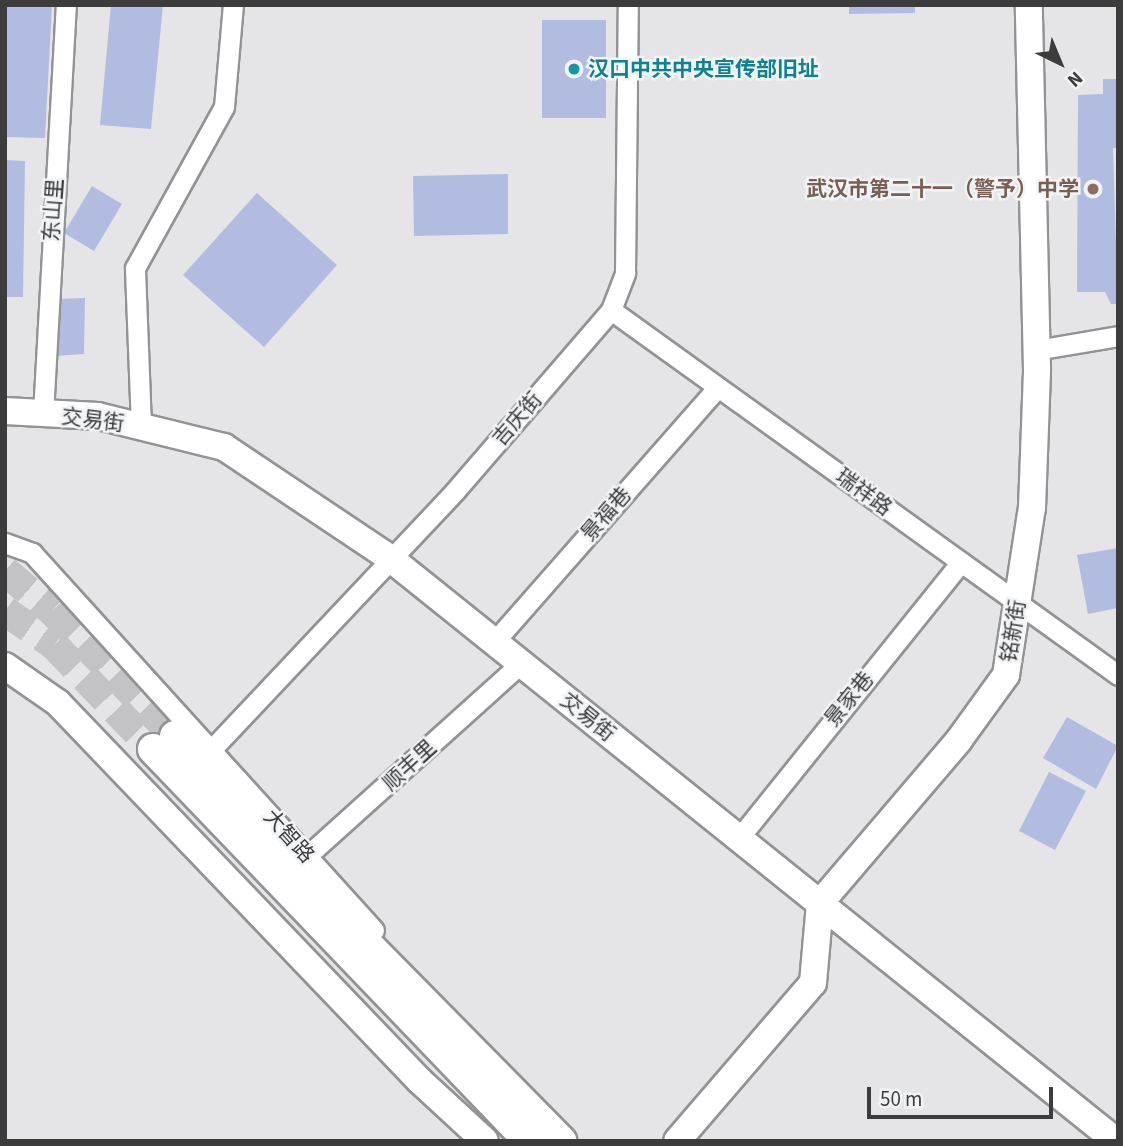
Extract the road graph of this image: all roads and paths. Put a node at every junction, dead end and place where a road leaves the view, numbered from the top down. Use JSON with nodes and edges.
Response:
{"nodes":[{"id":1,"x":66,"y":5,"type":"edge"},
{"id":2,"x":233,"y":5,"type":"edge"},
{"id":3,"x":628,"y":5,"type":"edge"},
{"id":4,"x":1029,"y":5,"type":"edge"},
{"id":5,"x":611,"y":310,"type":"junction"},
{"id":6,"x":1118,"y":336,"type":"edge"},
{"id":7,"x":1036,"y":350,"type":"junction"},
{"id":8,"x":718,"y":387,"type":"junction"},
{"id":9,"x":5,"y":411,"type":"edge"},
{"id":10,"x":43,"y":414,"type":"junction"},
{"id":11,"x":141,"y":426,"type":"junction"},
{"id":12,"x":5,"y":543,"type":"edge"},
{"id":13,"x":391,"y":559,"type":"junction"},
{"id":14,"x":961,"y":562,"type":"junction"},
{"id":15,"x":1018,"y":603,"type":"junction"},
{"id":16,"x":494,"y":642,"type":"junction"},
{"id":17,"x":521,"y":663,"type":"junction"},
{"id":18,"x":5,"y":666,"type":"edge"},
{"id":19,"x":1118,"y":675,"type":"edge"},
{"id":20,"x":211,"y":750,"type":"junction"},
{"id":21,"x":739,"y":838,"type":"junction"},
{"id":22,"x":301,"y":861,"type":"junction"},
{"id":23,"x":820,"y":903,"type":"junction"},
{"id":24,"x":485,"y":1141,"type":"edge"},
{"id":25,"x":529,"y":1141,"type":"edge"},
{"id":26,"x":563,"y":1141,"type":"edge"},
{"id":27,"x":677,"y":1141,"type":"edge"},
{"id":28,"x":1116,"y":1141,"type":"edge"}],
"edges":[{"from":1,"to":10,"type":"street","name":"东山里"},
{"from":2,"to":11,"type":"street"},
{"from":3,"to":5,"type":"street","name":"吉庆街"},
{"from":4,"to":7,"type":"street","name":"铭新街"},
{"from":5,"to":8,"type":"street","name":"瑞祥路"},
{"from":5,"to":13,"type":"street","name":"吉庆街"},
{"from":6,"to":7,"type":"street"},
{"from":7,"to":15,"type":"street","name":"铭新街"},
{"from":8,"to":14,"type":"street","name":"瑞祥路"},
{"from":8,"to":16,"type":"street","name":"景福巷"},
{"from":9,"to":10,"type":"street","name":"交易街"},
{"from":10,"to":11,"type":"street","name":"交易街"},
{"from":11,"to":13,"type":"street","name":"交易街"},
{"from":12,"to":20,"type":"street","name":"大智路"},
{"from":13,"to":16,"type":"street","name":"交易街"},
{"from":13,"to":20,"type":"street","name":"吉庆街"},
{"from":14,"to":15,"type":"street","name":"瑞祥路"},
{"from":14,"to":21,"type":"street","name":"景家巷"},
{"from":15,"to":19,"type":"street","name":"瑞祥路"},
{"from":15,"to":23,"type":"street","name":"铭新街"},
{"from":16,"to":17,"type":"street","name":"交易街"},
{"from":17,"to":21,"type":"street","name":"交易街"},
{"from":17,"to":22,"type":"street","name":"顺丰里"},
{"from":18,"to":24,"type":"street"},
{"from":20,"to":22,"type":"street","name":"大智路"},
{"from":21,"to":23,"type":"street","name":"交易街"},
{"from":22,"to":25,"type":"main road","name":"大智路"},
{"from":22,"to":26,"type":"main road","name":"大智路"},
{"from":23,"to":27,"type":"street"},
{"from":23,"to":28,"type":"street","name":"交易街"}]}
